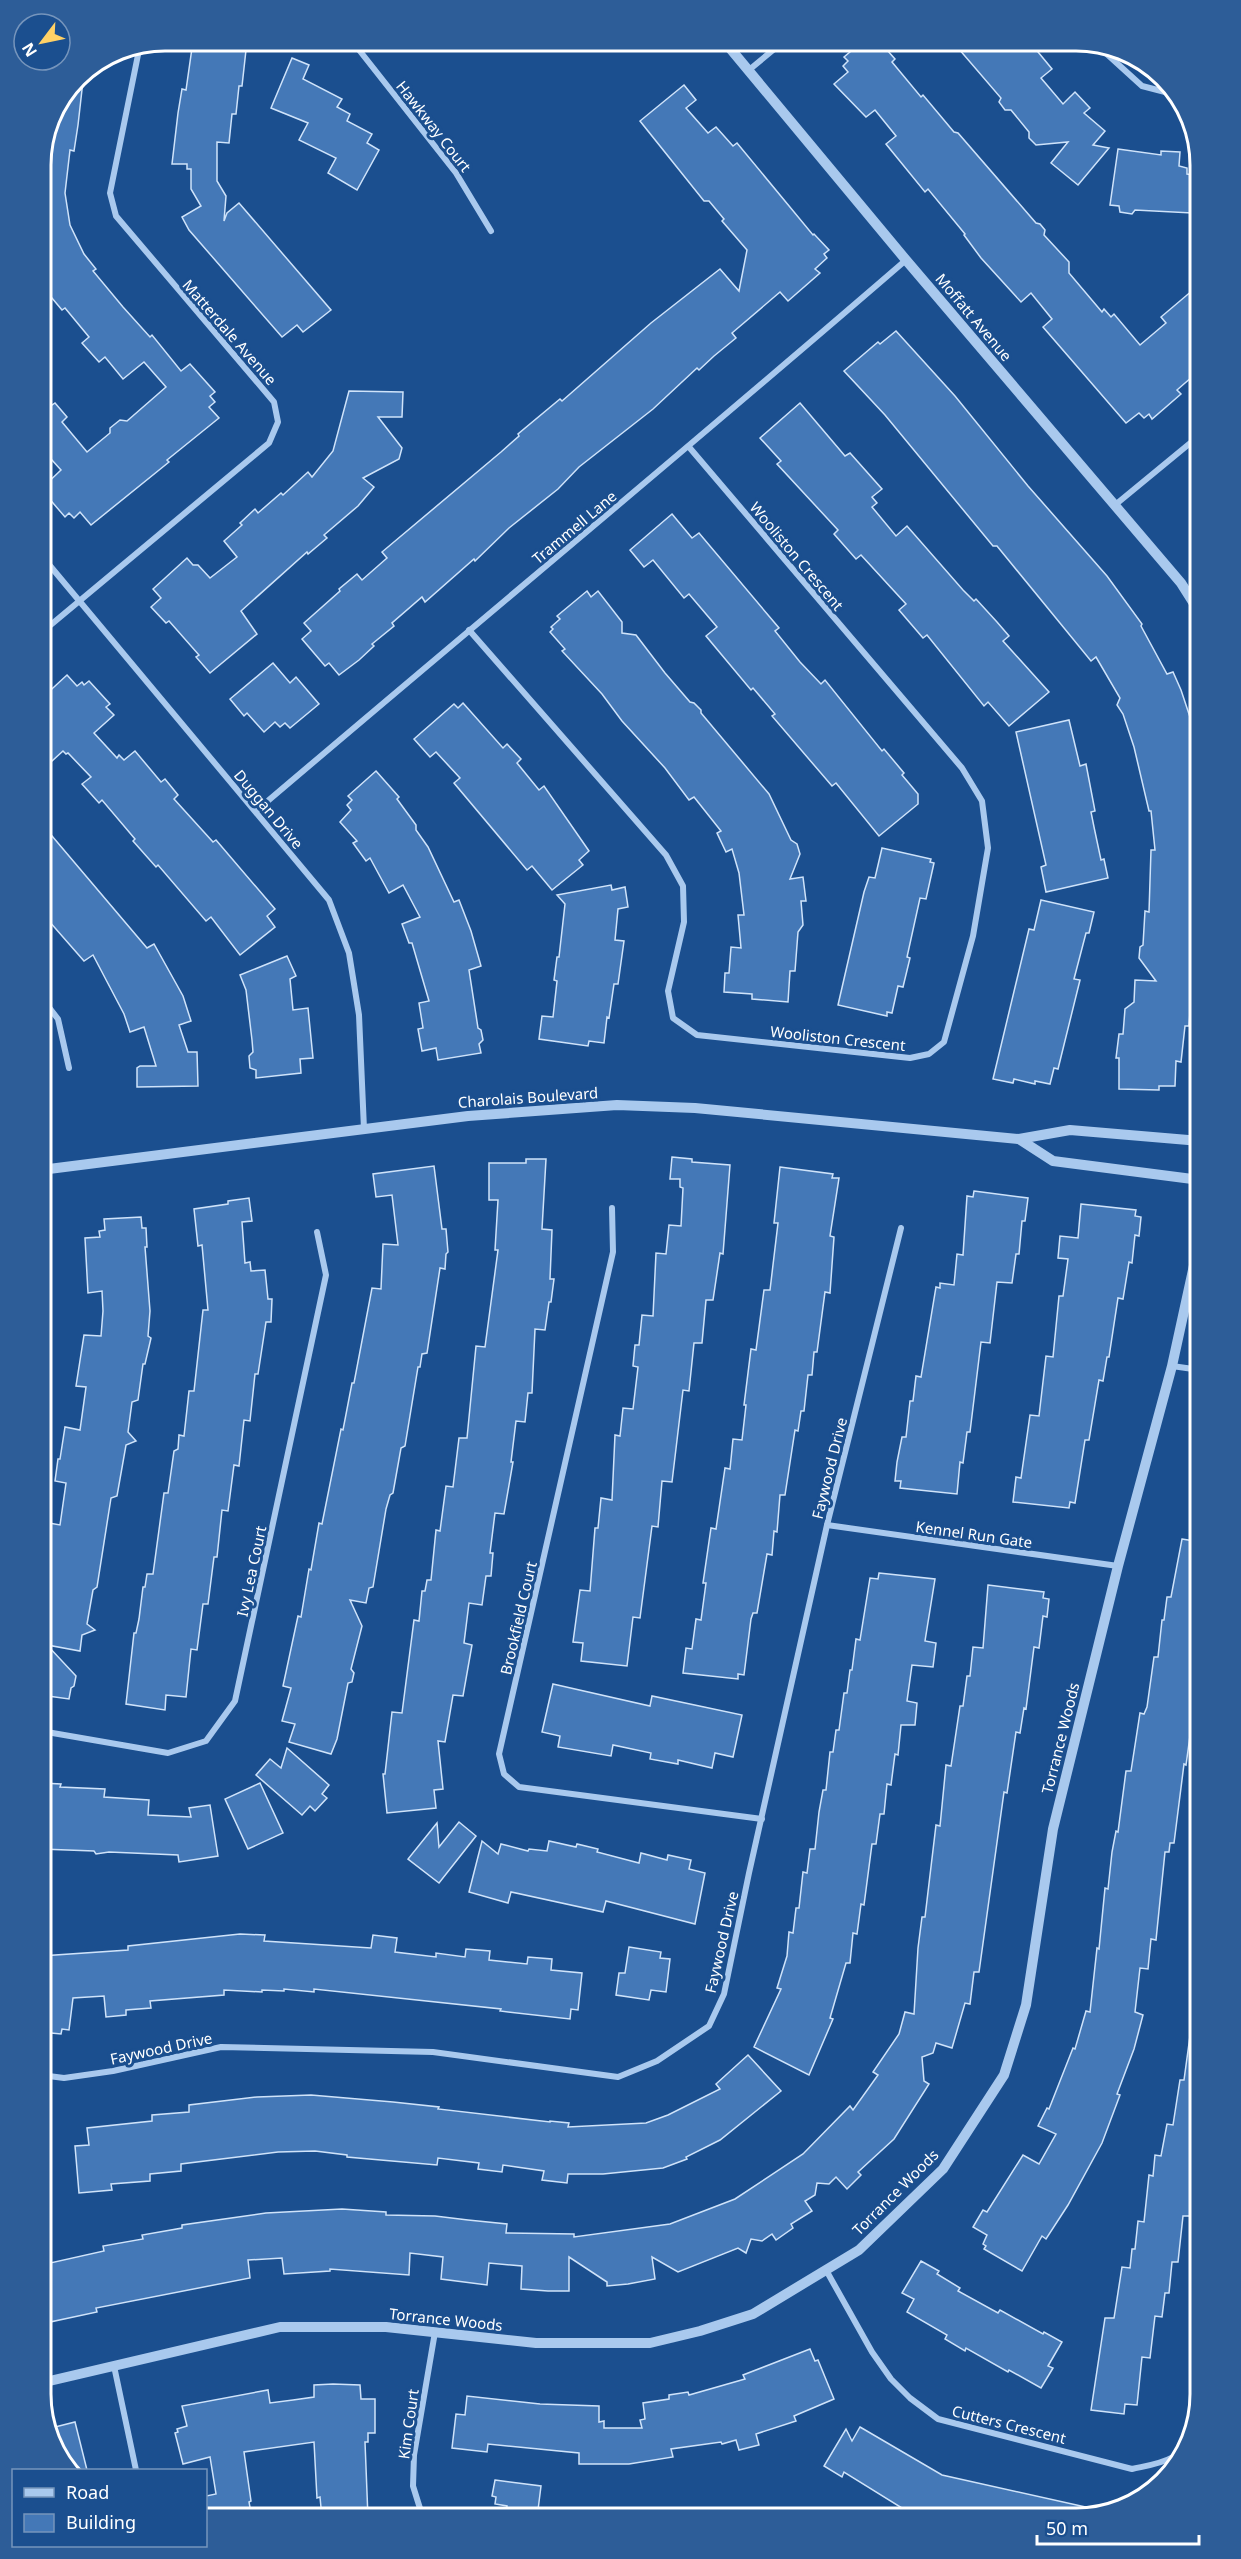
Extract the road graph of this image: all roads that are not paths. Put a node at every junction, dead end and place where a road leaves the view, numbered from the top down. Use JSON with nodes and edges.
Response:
{"nodes":[{"id":1,"x":361,"y":51,"type":"edge"},
{"id":2,"x":733,"y":51,"type":"edge"},
{"id":3,"x":772,"y":51,"type":"edge"},
{"id":4,"x":138,"y":54,"type":"edge"},
{"id":5,"x":1109,"y":56,"type":"edge"},
{"id":6,"x":749,"y":70,"type":"junction"},
{"id":7,"x":1162,"y":91,"type":"edge"},
{"id":8,"x":491,"y":231,"type":"dead end"},
{"id":9,"x":906,"y":260,"type":"junction"},
{"id":10,"x":1190,"y":443,"type":"edge"},
{"id":11,"x":689,"y":447,"type":"junction"},
{"id":12,"x":1115,"y":505,"type":"junction"},
{"id":13,"x":51,"y":567,"type":"edge"},
{"id":14,"x":1190,"y":597,"type":"edge"},
{"id":15,"x":78,"y":600,"type":"junction"},
{"id":16,"x":51,"y":624,"type":"edge"},
{"id":17,"x":469,"y":630,"type":"junction"},
{"id":18,"x":256,"y":812,"type":"junction"},
{"id":19,"x":51,"y":1009,"type":"edge"},
{"id":20,"x":69,"y":1068,"type":"dead end"},
{"id":21,"x":364,"y":1129,"type":"junction"},
{"id":22,"x":1019,"y":1139,"type":"junction"},
{"id":23,"x":1190,"y":1140,"type":"edge"},
{"id":24,"x":51,"y":1169,"type":"edge"},
{"id":25,"x":1190,"y":1179,"type":"edge"},
{"id":26,"x":612,"y":1208,"type":"dead end"},
{"id":27,"x":901,"y":1228,"type":"dead end"},
{"id":28,"x":317,"y":1232,"type":"dead end"},
{"id":29,"x":1190,"y":1284,"type":"edge"},
{"id":30,"x":1172,"y":1366,"type":"junction"},
{"id":31,"x":1190,"y":1369,"type":"edge"},
{"id":32,"x":827,"y":1525,"type":"junction"},
{"id":33,"x":1118,"y":1566,"type":"junction"},
{"id":34,"x":51,"y":1733,"type":"edge"},
{"id":35,"x":762,"y":1819,"type":"junction"},
{"id":36,"x":51,"y":2076,"type":"edge"},
{"id":37,"x":826,"y":2270,"type":"junction"},
{"id":38,"x":435,"y":2332,"type":"junction"},
{"id":39,"x":114,"y":2367,"type":"junction"},
{"id":40,"x":51,"y":2381,"type":"edge"},
{"id":41,"x":1171,"y":2457,"type":"edge"},
{"id":42,"x":136,"y":2469,"type":"edge"},
{"id":43,"x":420,"y":2508,"type":"edge"}],
"edges":[{"from":1,"to":8,"type":"street","name":"Hawkway Court"},
{"from":2,"to":6,"type":"street","name":"Moffatt Avenue"},
{"from":3,"to":6,"type":"street"},
{"from":4,"to":15,"type":"street","name":"Matterdale Avenue"},
{"from":5,"to":7,"type":"street"},
{"from":6,"to":9,"type":"street","name":"Moffatt Avenue"},
{"from":9,"to":11,"type":"street","name":"Trammell Lane"},
{"from":9,"to":12,"type":"street","name":"Moffatt Avenue"},
{"from":10,"to":12,"type":"street"},
{"from":11,"to":17,"type":"street","name":"Trammell Lane"},
{"from":11,"to":17,"type":"street","name":"Wooliston Crescent"},
{"from":12,"to":14,"type":"street","name":"Moffatt Avenue"},
{"from":13,"to":15,"type":"street","name":"Duggan Drive"},
{"from":15,"to":16,"type":"street","name":"Matterdale Avenue"},
{"from":15,"to":18,"type":"street","name":"Duggan Drive"},
{"from":17,"to":18,"type":"street","name":"Trammell Lane"},
{"from":18,"to":21,"type":"street","name":"Duggan Drive"},
{"from":19,"to":20,"type":"street"},
{"from":21,"to":22,"type":"street","name":"Charolais Boulevard"},
{"from":21,"to":24,"type":"street","name":"Charolais Boulevard"},
{"from":22,"to":23,"type":"street","name":"Charolais Boulevard"},
{"from":22,"to":25,"type":"street","name":"Charolais Boulevard"},
{"from":26,"to":35,"type":"street","name":"Brookfield Court"},
{"from":27,"to":32,"type":"street","name":"Faywood Drive"},
{"from":28,"to":34,"type":"street","name":"Ivy Lea Court"},
{"from":29,"to":30,"type":"street","name":"Torrance Woods"},
{"from":30,"to":31,"type":"street"},
{"from":30,"to":33,"type":"street","name":"Torrance Woods"},
{"from":32,"to":33,"type":"street","name":"Kennel Run Gate"},
{"from":32,"to":35,"type":"street","name":"Faywood Drive"},
{"from":33,"to":37,"type":"street","name":"Torrance Woods"},
{"from":35,"to":36,"type":"street","name":"Faywood Drive"},
{"from":37,"to":38,"type":"street","name":"Torrance Woods"},
{"from":37,"to":41,"type":"street","name":"Cutters Crescent"},
{"from":38,"to":39,"type":"street","name":"Torrance Woods"},
{"from":38,"to":43,"type":"street","name":"Kim Court"},
{"from":39,"to":40,"type":"street","name":"Torrance Woods"},
{"from":39,"to":42,"type":"street"}]}
